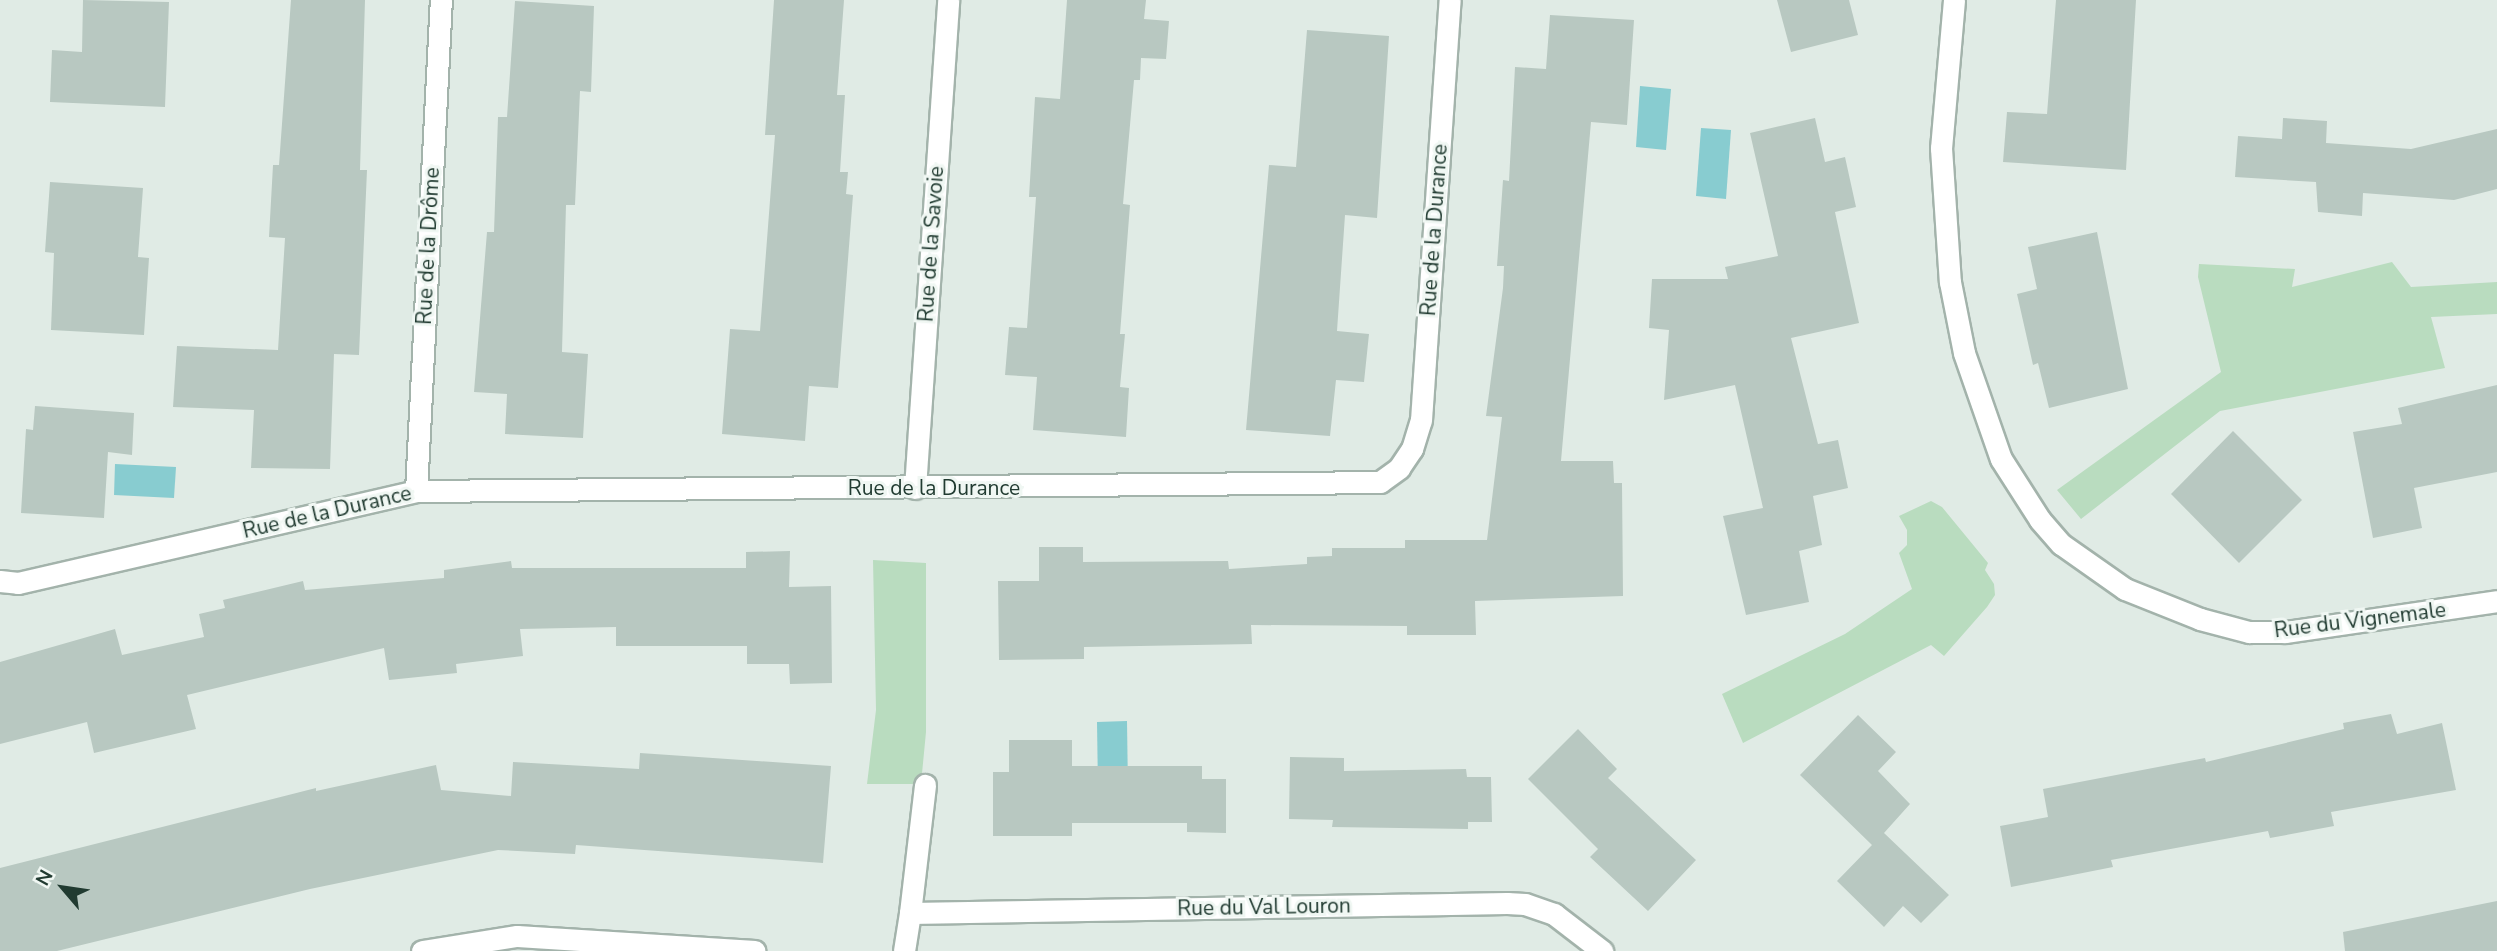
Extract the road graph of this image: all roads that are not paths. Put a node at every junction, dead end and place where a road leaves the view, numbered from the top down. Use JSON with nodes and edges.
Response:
{"nodes":[{"id":1,"x":441,"y":0,"type":"edge"},
{"id":2,"x":948,"y":0,"type":"edge"},
{"id":3,"x":1450,"y":0,"type":"edge"},
{"id":4,"x":1954,"y":0,"type":"edge"},
{"id":5,"x":915,"y":488,"type":"junction"},
{"id":6,"x":416,"y":491,"type":"junction"},
{"id":7,"x":0,"y":581,"type":"edge"},
{"id":8,"x":2497,"y":601,"type":"edge"},
{"id":9,"x":925,"y":785,"type":"dead end"},
{"id":10,"x":910,"y":913,"type":"junction"},
{"id":11,"x":460,"y":948,"type":"edge"},
{"id":12,"x":422,"y":951,"type":"edge"},
{"id":13,"x":755,"y":951,"type":"edge"},
{"id":14,"x":904,"y":951,"type":"edge"},
{"id":15,"x":1602,"y":951,"type":"edge"}],
"edges":[{"from":1,"to":6,"type":"street","name":"Rue de la Drôme"},
{"from":2,"to":5,"type":"street","name":"Rue de la Savoie"},
{"from":3,"to":5,"type":"street","name":"Rue de la Durance"},
{"from":4,"to":8,"type":"street","name":"Rue du Vignemale"},
{"from":5,"to":6,"type":"street","name":"Rue de la Durance"},
{"from":6,"to":7,"type":"street","name":"Rue de la Durance"},
{"from":9,"to":10,"type":"street"},
{"from":10,"to":14,"type":"street"},
{"from":10,"to":15,"type":"street","name":"Rue du Val Louron"},
{"from":11,"to":12,"type":"street"},
{"from":11,"to":13,"type":"street"}]}
